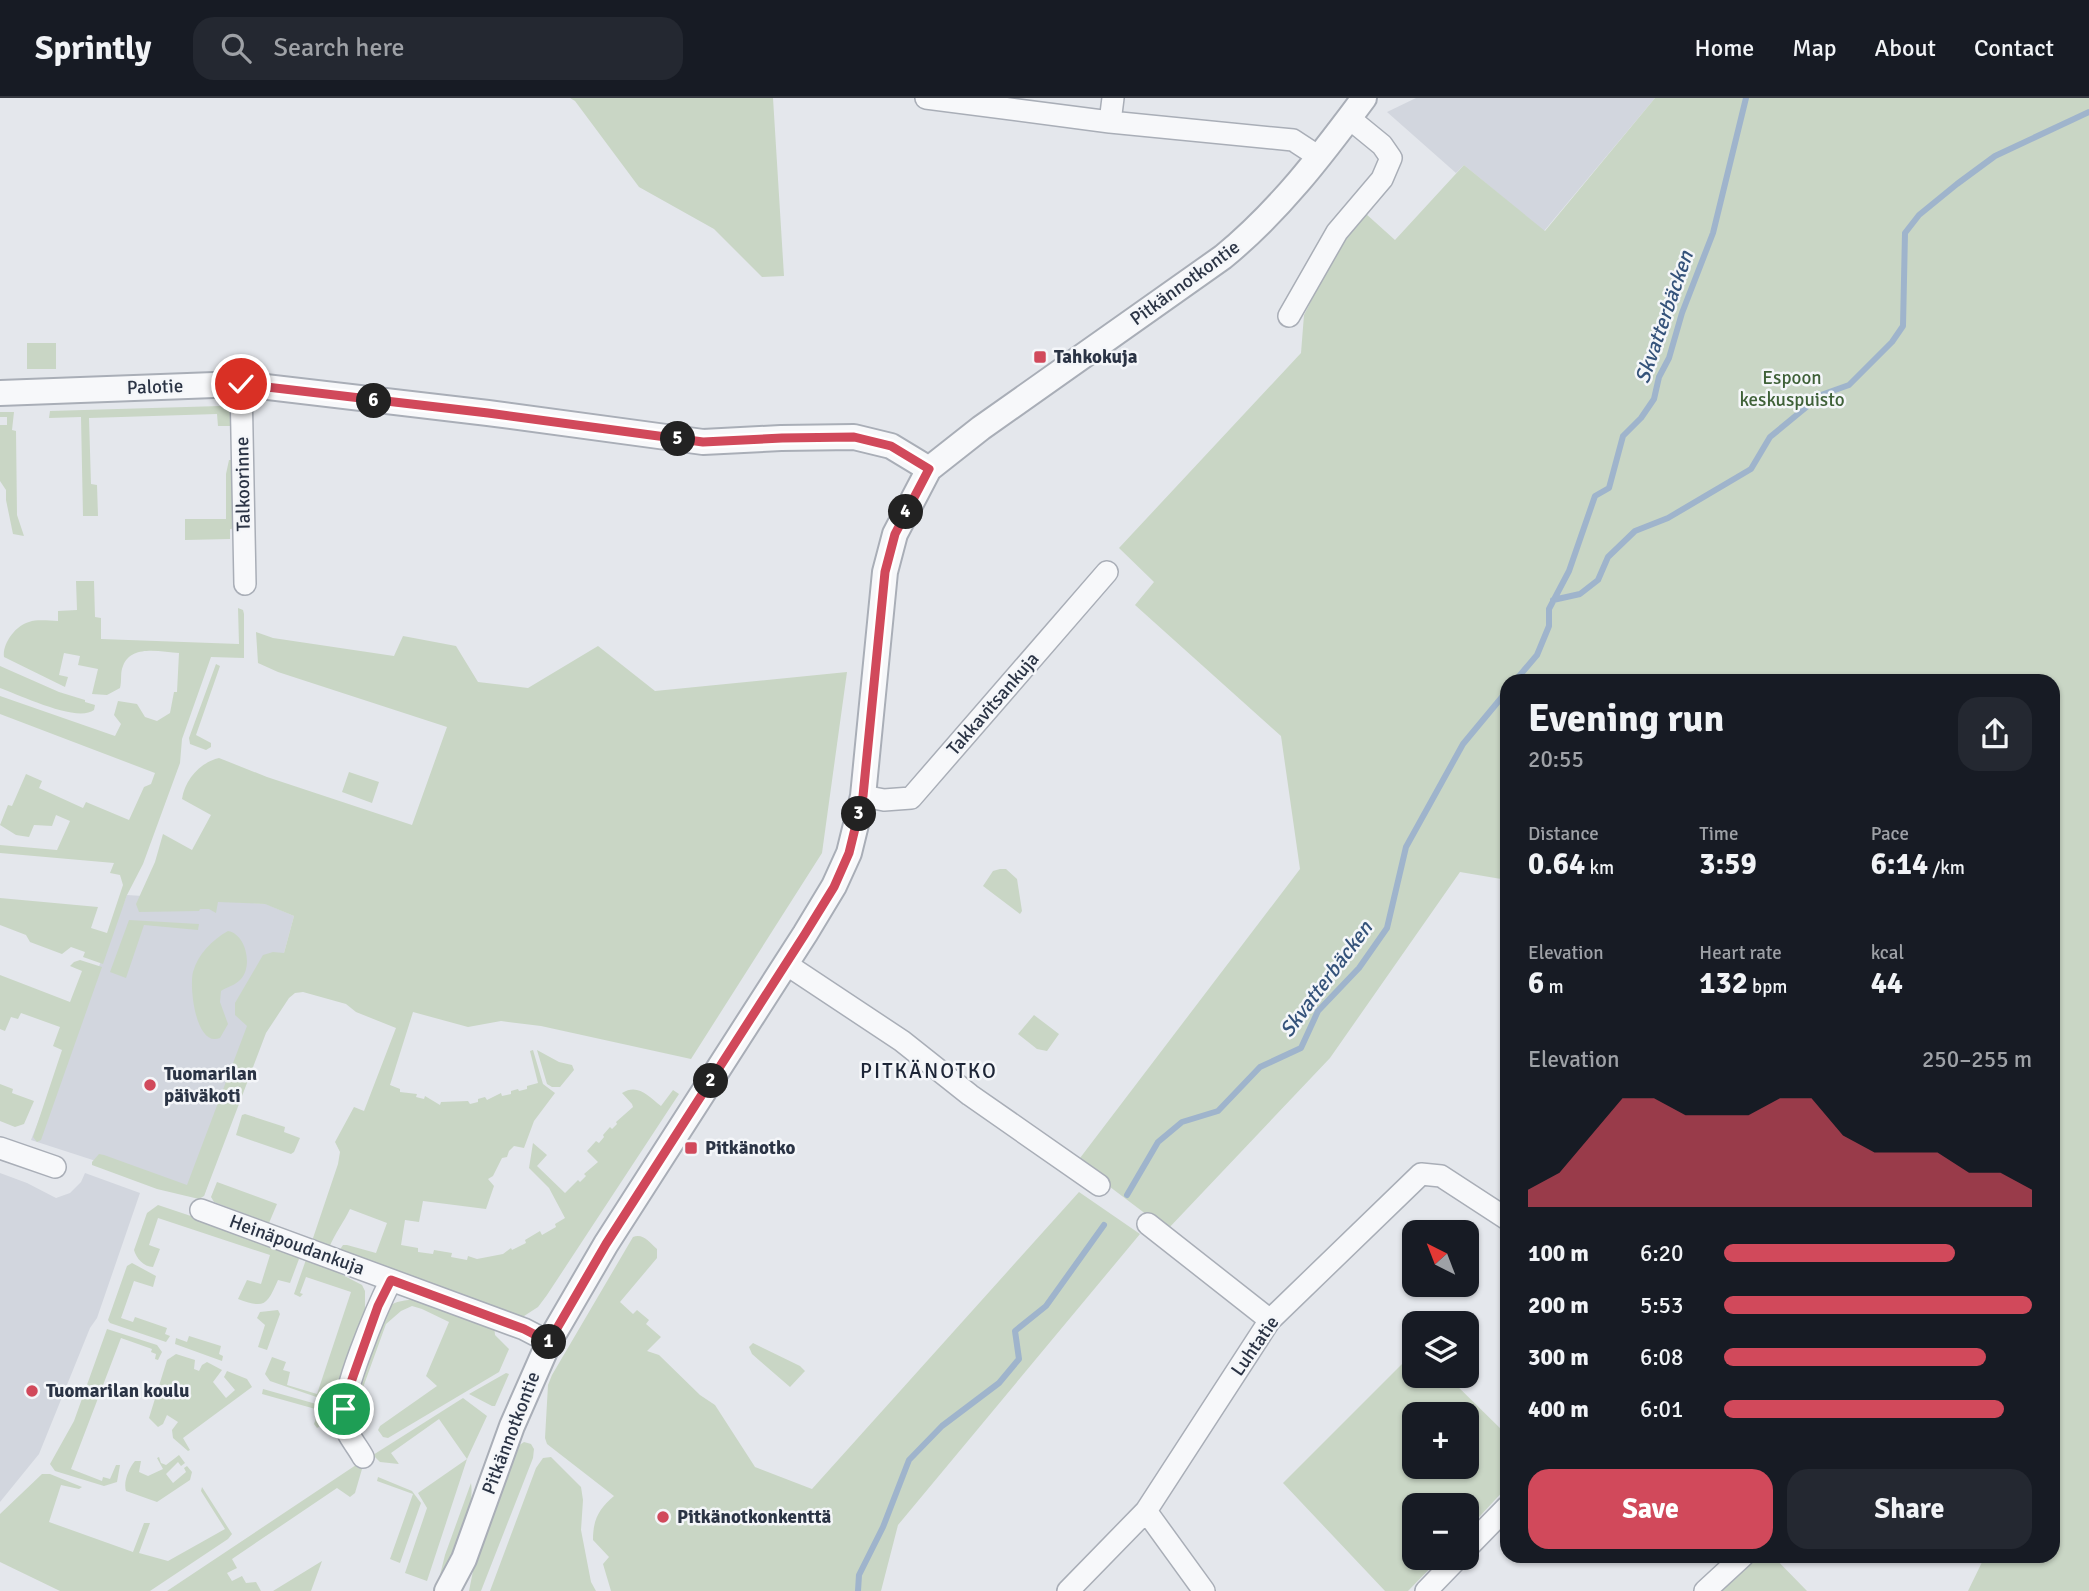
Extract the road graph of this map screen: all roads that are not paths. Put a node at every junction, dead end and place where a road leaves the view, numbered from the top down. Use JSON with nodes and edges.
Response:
{"nodes":[{"id":1,"x":926,"y":98,"type":"edge"},
{"id":2,"x":1113,"y":98,"type":"edge"},
{"id":3,"x":1364,"y":98,"type":"edge"},
{"id":4,"x":1349,"y":118,"type":"junction"},
{"id":5,"x":1110,"y":122,"type":"junction"},
{"id":6,"x":1320,"y":157,"type":"junction"},
{"id":7,"x":1289,"y":316,"type":"dead end"},
{"id":8,"x":241,"y":384,"type":"junction"},
{"id":9,"x":0,"y":393,"type":"edge"},
{"id":10,"x":929,"y":469,"type":"junction"},
{"id":11,"x":1107,"y":572,"type":"dead end"},
{"id":12,"x":245,"y":584,"type":"dead end"},
{"id":13,"x":863,"y":796,"type":"junction"},
{"id":14,"x":786,"y":964,"type":"junction"},
{"id":15,"x":0,"y":1148,"type":"edge"},
{"id":16,"x":55,"y":1167,"type":"dead end"},
{"id":17,"x":1098,"y":1185,"type":"dead end"},
{"id":18,"x":201,"y":1210,"type":"dead end"},
{"id":19,"x":1500,"y":1214,"type":"edge"},
{"id":20,"x":1148,"y":1224,"type":"dead end"},
{"id":21,"x":391,"y":1280,"type":"junction"},
{"id":22,"x":1270,"y":1320,"type":"junction"},
{"id":23,"x":549,"y":1342,"type":"junction"},
{"id":24,"x":363,"y":1457,"type":"dead end"},
{"id":25,"x":1146,"y":1511,"type":"junction"},
{"id":26,"x":1500,"y":1514,"type":"edge"},
{"id":27,"x":1479,"y":1536,"type":"edge"},
{"id":28,"x":464,"y":1559,"type":"junction"},
{"id":29,"x":1736,"y":1563,"type":"edge"},
{"id":30,"x":1446,"y":1570,"type":"edge"},
{"id":31,"x":447,"y":1591,"type":"edge"},
{"id":32,"x":463,"y":1591,"type":"edge"},
{"id":33,"x":1068,"y":1591,"type":"edge"},
{"id":34,"x":1204,"y":1591,"type":"edge"},
{"id":35,"x":1426,"y":1591,"type":"edge"},
{"id":36,"x":1706,"y":1591,"type":"edge"}],
"edges":[{"from":1,"to":5,"type":"street"},
{"from":2,"to":5,"type":"street"},
{"from":3,"to":4,"type":"street","name":"Pitkännotkontie"},
{"from":4,"to":6,"type":"street","name":"Pitkännotkontie"},
{"from":4,"to":7,"type":"street"},
{"from":5,"to":6,"type":"street"},
{"from":6,"to":10,"type":"street","name":"Pitkännotkontie"},
{"from":8,"to":9,"type":"street","name":"Palotie"},
{"from":8,"to":10,"type":"street","name":"Palotie"},
{"from":8,"to":12,"type":"street","name":"Talkoorinne"},
{"from":10,"to":13,"type":"street","name":"Pitkännotkontie"},
{"from":11,"to":13,"type":"street","name":"Takkavitsankuja"},
{"from":13,"to":14,"type":"street","name":"Pitkännotkontie"},
{"from":14,"to":17,"type":"street"},
{"from":14,"to":23,"type":"street","name":"Pitkännotkontie"},
{"from":15,"to":16,"type":"street"},
{"from":18,"to":21,"type":"street","name":"Heinäpoudankuja"},
{"from":19,"to":22,"type":"street","name":"Luhtatie"},
{"from":20,"to":22,"type":"street"},
{"from":21,"to":23,"type":"street","name":"Heinäpoudankuja"},
{"from":21,"to":24,"type":"street"},
{"from":22,"to":25,"type":"street","name":"Luhtatie"},
{"from":23,"to":28,"type":"street","name":"Pitkännotkontie"},
{"from":25,"to":33,"type":"street","name":"Luhtatie"},
{"from":25,"to":34,"type":"street"},
{"from":26,"to":27,"type":"street"},
{"from":28,"to":31,"type":"street","name":"Pitkännotkontie"},
{"from":28,"to":32,"type":"street","name":"Pitkännotkontie"},
{"from":29,"to":36,"type":"street"},
{"from":30,"to":35,"type":"street"}]}
